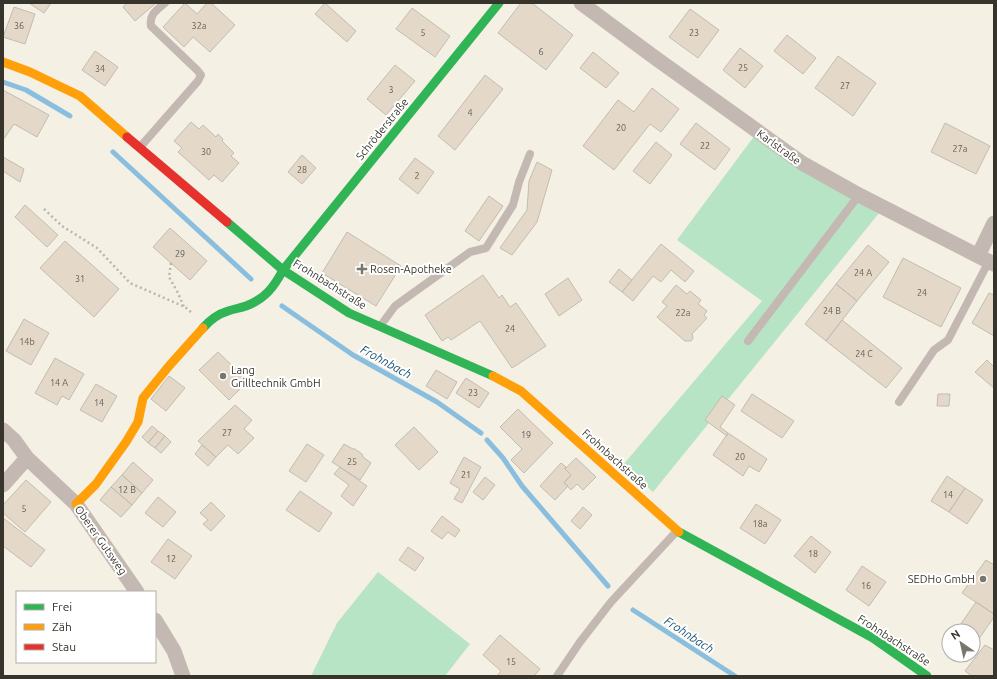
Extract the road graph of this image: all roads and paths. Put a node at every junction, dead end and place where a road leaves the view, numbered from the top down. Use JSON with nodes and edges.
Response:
{"nodes":[{"id":1,"x":165,"y":3,"type":"edge"},
{"id":2,"x":499,"y":3,"type":"edge"},
{"id":3,"x":581,"y":3,"type":"edge"},
{"id":4,"x":3,"y":62,"type":"edge"},
{"id":5,"x":140,"y":147,"type":"junction"},
{"id":6,"x":530,"y":154,"type":"dead end"},
{"id":7,"x":859,"y":195,"type":"junction"},
{"id":8,"x":44,"y":209,"type":"dead end"},
{"id":9,"x":994,"y":223,"type":"edge"},
{"id":10,"x":987,"y":260,"type":"edge"},
{"id":11,"x":170,"y":263,"type":"dead end"},
{"id":12,"x":283,"y":270,"type":"junction"},
{"id":13,"x":185,"y":307,"type":"junction"},
{"id":14,"x":206,"y":325,"type":"junction"},
{"id":15,"x":380,"y":326,"type":"junction"},
{"id":16,"x":748,"y":341,"type":"dead end"},
{"id":17,"x":899,"y":402,"type":"dead end"},
{"id":18,"x":3,"y":430,"type":"edge"},
{"id":19,"x":27,"y":458,"type":"junction"},
{"id":20,"x":3,"y":485,"type":"edge"},
{"id":21,"x":76,"y":504,"type":"junction"},
{"id":22,"x":677,"y":531,"type":"junction"},
{"id":23,"x":136,"y":591,"type":"edge"},
{"id":24,"x":156,"y":622,"type":"edge"},
{"id":25,"x":183,"y":676,"type":"edge"},
{"id":26,"x":557,"y":676,"type":"edge"},
{"id":27,"x":927,"y":676,"type":"edge"}],
"edges":[{"from":1,"to":5,"type":"lane"},
{"from":2,"to":12,"type":"street","name":"Schröderstraße"},
{"from":3,"to":7,"type":"street","name":"Karlstraße"},
{"from":4,"to":5,"type":"street","name":"Frohnbachstraße"},
{"from":5,"to":12,"type":"street","name":"Frohnbachstraße"},
{"from":6,"to":15,"type":"lane"},
{"from":7,"to":10,"type":"street","name":"Karlstraße"},
{"from":7,"to":16,"type":"lane"},
{"from":8,"to":13,"type":"path"},
{"from":9,"to":10,"type":"street"},
{"from":10,"to":17,"type":"lane"},
{"from":11,"to":13,"type":"path"},
{"from":12,"to":14,"type":"street","name":"Frohnbachstraße"},
{"from":12,"to":15,"type":"street","name":"Frohnbachstraße"},
{"from":13,"to":14,"type":"path"},
{"from":14,"to":21,"type":"street","name":"Frohnbachstraße"},
{"from":15,"to":22,"type":"street","name":"Frohnbachstraße"},
{"from":18,"to":19,"type":"street","name":"Oberer Gutsweg"},
{"from":19,"to":20,"type":"street"},
{"from":19,"to":21,"type":"street","name":"Oberer Gutsweg"},
{"from":21,"to":23,"type":"street","name":"Oberer Gutsweg"},
{"from":22,"to":26,"type":"lane"},
{"from":22,"to":27,"type":"street","name":"Frohnbachstraße"},
{"from":24,"to":25,"type":"street"}]}
